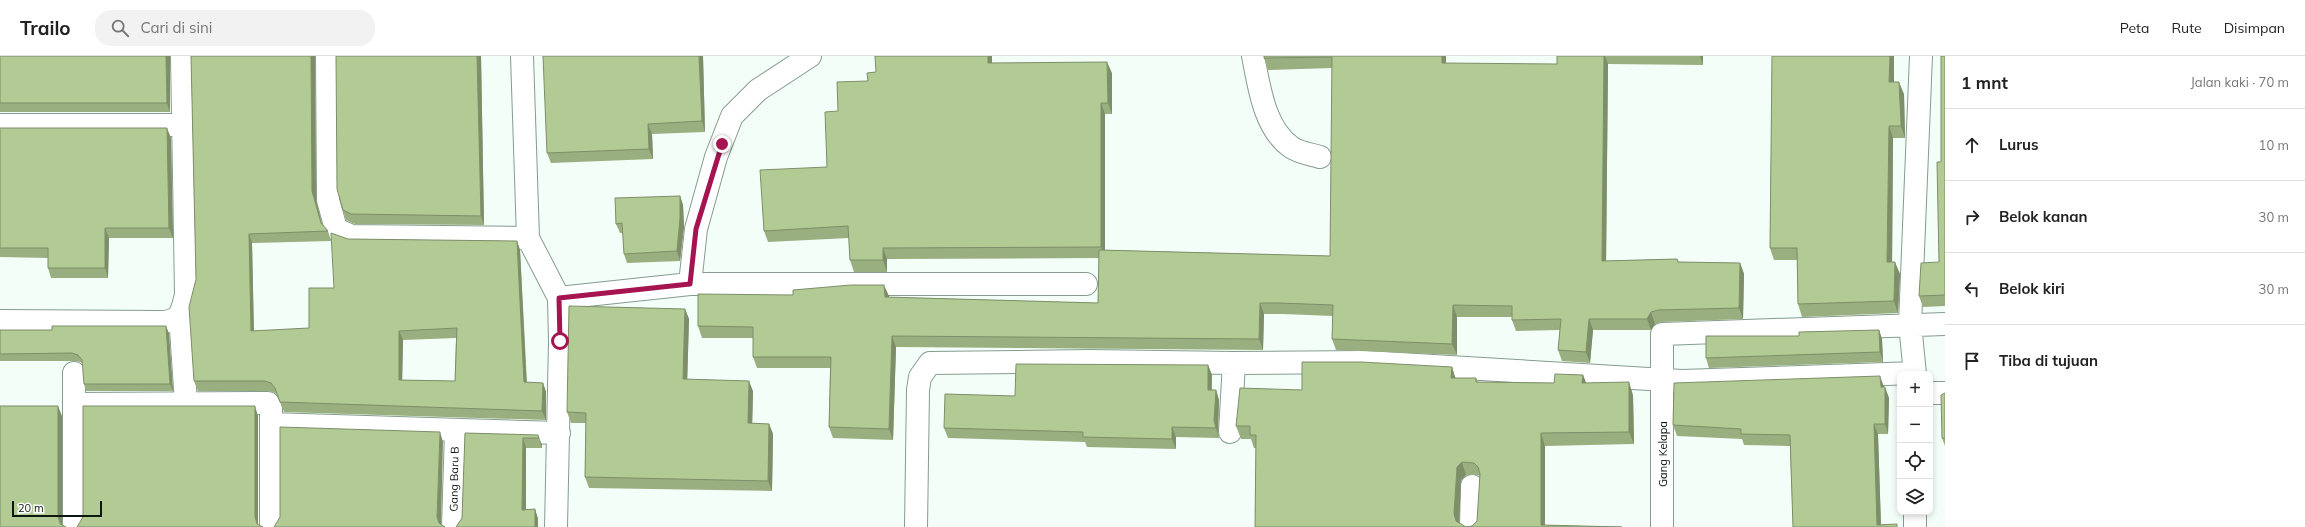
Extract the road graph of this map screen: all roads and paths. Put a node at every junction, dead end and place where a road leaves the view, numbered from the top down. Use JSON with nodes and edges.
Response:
{"nodes":[{"id":1,"x":182,"y":56,"type":"edge"},
{"id":2,"x":327,"y":56,"type":"edge"},
{"id":3,"x":522,"y":56,"type":"edge"},
{"id":4,"x":810,"y":56,"type":"edge"},
{"id":5,"x":1253,"y":56,"type":"edge"},
{"id":6,"x":1921,"y":56,"type":"edge"},
{"id":7,"x":0,"y":125,"type":"edge"},
{"id":8,"x":182,"y":125,"type":"junction"},
{"id":9,"x":1320,"y":157,"type":"dead end"},
{"id":10,"x":528,"y":238,"type":"junction"},
{"id":11,"x":690,"y":284,"type":"junction"},
{"id":12,"x":1086,"y":284,"type":"dead end"},
{"id":13,"x":559,"y":298,"type":"junction"},
{"id":14,"x":180,"y":315,"type":"junction"},
{"id":15,"x":0,"y":321,"type":"edge"},
{"id":16,"x":1910,"y":324,"type":"junction"},
{"id":17,"x":1945,"y":324,"type":"edge"},
{"id":18,"x":1234,"y":363,"type":"junction"},
{"id":19,"x":1915,"y":371,"type":"edge"},
{"id":20,"x":74,"y":373,"type":"dead end"},
{"id":21,"x":1897,"y":374,"type":"edge"},
{"id":22,"x":1662,"y":380,"type":"junction"},
{"id":23,"x":1933,"y":393,"type":"edge"},
{"id":24,"x":1945,"y":393,"type":"edge"},
{"id":25,"x":186,"y":403,"type":"junction"},
{"id":26,"x":75,"y":404,"type":"junction"},
{"id":27,"x":271,"y":424,"type":"junction"},
{"id":28,"x":456,"y":431,"type":"junction"},
{"id":29,"x":1230,"y":432,"type":"dead end"},
{"id":30,"x":559,"y":433,"type":"junction"},
{"id":31,"x":1472,"y":486,"type":"dead end"},
{"id":32,"x":1915,"y":515,"type":"edge"},
{"id":33,"x":74,"y":527,"type":"edge"},
{"id":34,"x":271,"y":527,"type":"edge"},
{"id":35,"x":453,"y":527,"type":"edge"},
{"id":36,"x":556,"y":527,"type":"edge"},
{"id":37,"x":916,"y":527,"type":"edge"},
{"id":38,"x":1471,"y":527,"type":"edge"},
{"id":39,"x":1662,"y":527,"type":"edge"},
{"id":40,"x":1915,"y":527,"type":"edge"}],
"edges":[{"from":1,"to":8,"type":"street"},
{"from":2,"to":10,"type":"street"},
{"from":3,"to":10,"type":"street"},
{"from":4,"to":11,"type":"street"},
{"from":5,"to":9,"type":"street"},
{"from":6,"to":16,"type":"street"},
{"from":7,"to":8,"type":"street"},
{"from":8,"to":14,"type":"street"},
{"from":10,"to":13,"type":"street"},
{"from":11,"to":12,"type":"street"},
{"from":11,"to":13,"type":"street"},
{"from":13,"to":30,"type":"street"},
{"from":14,"to":15,"type":"street"},
{"from":14,"to":25,"type":"street"},
{"from":16,"to":17,"type":"street"},
{"from":16,"to":19,"type":"street"},
{"from":16,"to":22,"type":"street","name":"Gang Kelapa"},
{"from":18,"to":22,"type":"street"},
{"from":18,"to":29,"type":"street"},
{"from":18,"to":37,"type":"street"},
{"from":20,"to":26,"type":"street"},
{"from":21,"to":22,"type":"street"},
{"from":22,"to":39,"type":"street","name":"Gang Kelapa"},
{"from":23,"to":24,"type":"street"},
{"from":25,"to":26,"type":"street"},
{"from":25,"to":27,"type":"street"},
{"from":26,"to":33,"type":"street"},
{"from":27,"to":28,"type":"street"},
{"from":27,"to":34,"type":"street"},
{"from":28,"to":30,"type":"street"},
{"from":28,"to":35,"type":"street","name":"Gang Baru B"},
{"from":30,"to":36,"type":"street"},
{"from":31,"to":38,"type":"street"},
{"from":32,"to":40,"type":"street"}]}
